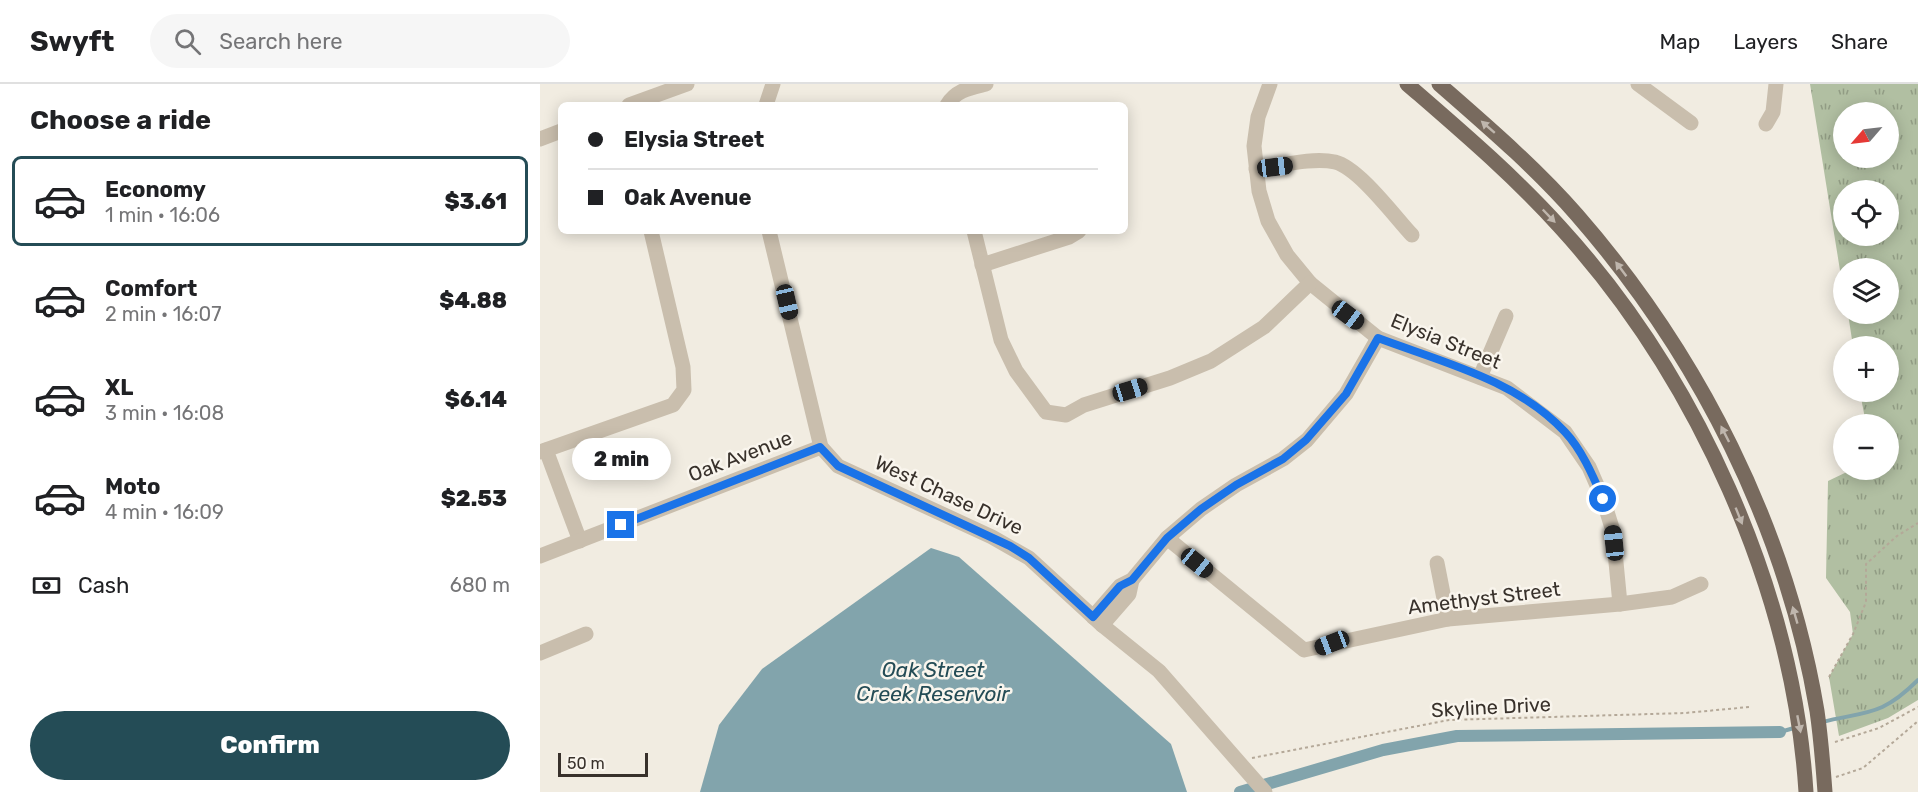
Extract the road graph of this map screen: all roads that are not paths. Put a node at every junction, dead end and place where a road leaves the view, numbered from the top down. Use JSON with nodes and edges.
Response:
{"nodes":[{"id":1,"x":687,"y":84,"type":"edge"},
{"id":2,"x":772,"y":84,"type":"edge"},
{"id":3,"x":986,"y":84,"type":"edge"},
{"id":4,"x":1270,"y":84,"type":"edge"},
{"id":5,"x":1407,"y":84,"type":"edge"},
{"id":6,"x":1439,"y":84,"type":"edge"},
{"id":7,"x":1638,"y":84,"type":"edge"},
{"id":8,"x":1776,"y":84,"type":"edge"},
{"id":9,"x":950,"y":100,"type":"edge"},
{"id":10,"x":637,"y":102,"type":"edge"},
{"id":11,"x":767,"y":102,"type":"edge"},
{"id":12,"x":1690,"y":123,"type":"dead end"},
{"id":13,"x":1766,"y":124,"type":"dead end"},
{"id":14,"x":558,"y":132,"type":"edge"},
{"id":15,"x":540,"y":139,"type":"edge"},
{"id":16,"x":1256,"y":169,"type":"junction"},
{"id":17,"x":652,"y":234,"type":"edge"},
{"id":18,"x":770,"y":234,"type":"edge"},
{"id":19,"x":975,"y":234,"type":"edge"},
{"id":20,"x":1074,"y":234,"type":"edge"},
{"id":21,"x":1412,"y":236,"type":"dead end"},
{"id":22,"x":982,"y":265,"type":"junction"},
{"id":23,"x":1310,"y":283,"type":"junction"},
{"id":24,"x":1506,"y":316,"type":"dead end"},
{"id":25,"x":1378,"y":338,"type":"junction"},
{"id":26,"x":1480,"y":377,"type":"junction"},
{"id":27,"x":820,"y":447,"type":"junction"},
{"id":28,"x":543,"y":451,"type":"edge"},
{"id":29,"x":1167,"y":538,"type":"junction"},
{"id":30,"x":580,"y":541,"type":"junction"},
{"id":31,"x":540,"y":556,"type":"edge"},
{"id":32,"x":1437,"y":562,"type":"dead end"},
{"id":33,"x":1701,"y":584,"type":"dead end"},
{"id":34,"x":1620,"y":604,"type":"junction"},
{"id":35,"x":1448,"y":619,"type":"junction"},
{"id":36,"x":1097,"y":621,"type":"junction"},
{"id":37,"x":586,"y":634,"type":"dead end"},
{"id":38,"x":540,"y":653,"type":"edge"},
{"id":39,"x":1824,"y":780,"type":"edge"},
{"id":40,"x":1265,"y":792,"type":"edge"},
{"id":41,"x":1806,"y":792,"type":"edge"}],
"edges":[{"from":1,"to":10,"type":"street"},
{"from":2,"to":11,"type":"street"},
{"from":3,"to":9,"type":"street"},
{"from":4,"to":16,"type":"street","name":"Elysia Street"},
{"from":5,"to":41,"type":"main road","one_way":true},
{"from":39,"to":6,"type":"main road","one_way":true},
{"from":7,"to":12,"type":"street"},
{"from":8,"to":13,"type":"street"},
{"from":14,"to":15,"type":"street"},
{"from":16,"to":21,"type":"street"},
{"from":16,"to":23,"type":"street","name":"Elysia Street"},
{"from":17,"to":28,"type":"street"},
{"from":18,"to":27,"type":"street"},
{"from":19,"to":22,"type":"street"},
{"from":20,"to":22,"type":"street"},
{"from":22,"to":23,"type":"street"},
{"from":23,"to":25,"type":"street","name":"Elysia Street"},
{"from":24,"to":26,"type":"street"},
{"from":25,"to":26,"type":"street","name":"Elysia Street"},
{"from":25,"to":29,"type":"street"},
{"from":26,"to":34,"type":"street","name":"Elysia Street"},
{"from":27,"to":30,"type":"street","name":"Oak Avenue"},
{"from":27,"to":36,"type":"street","name":"West Chase Drive"},
{"from":28,"to":30,"type":"street"},
{"from":29,"to":35,"type":"street","name":"Amethyst Street"},
{"from":29,"to":36,"type":"street"},
{"from":30,"to":31,"type":"street","name":"Oak Avenue"},
{"from":32,"to":35,"type":"street"},
{"from":33,"to":34,"type":"street","name":"Amethyst Street"},
{"from":34,"to":35,"type":"street","name":"Amethyst Street"},
{"from":36,"to":40,"type":"street","name":"West Chase Drive"},
{"from":37,"to":38,"type":"street"}]}
